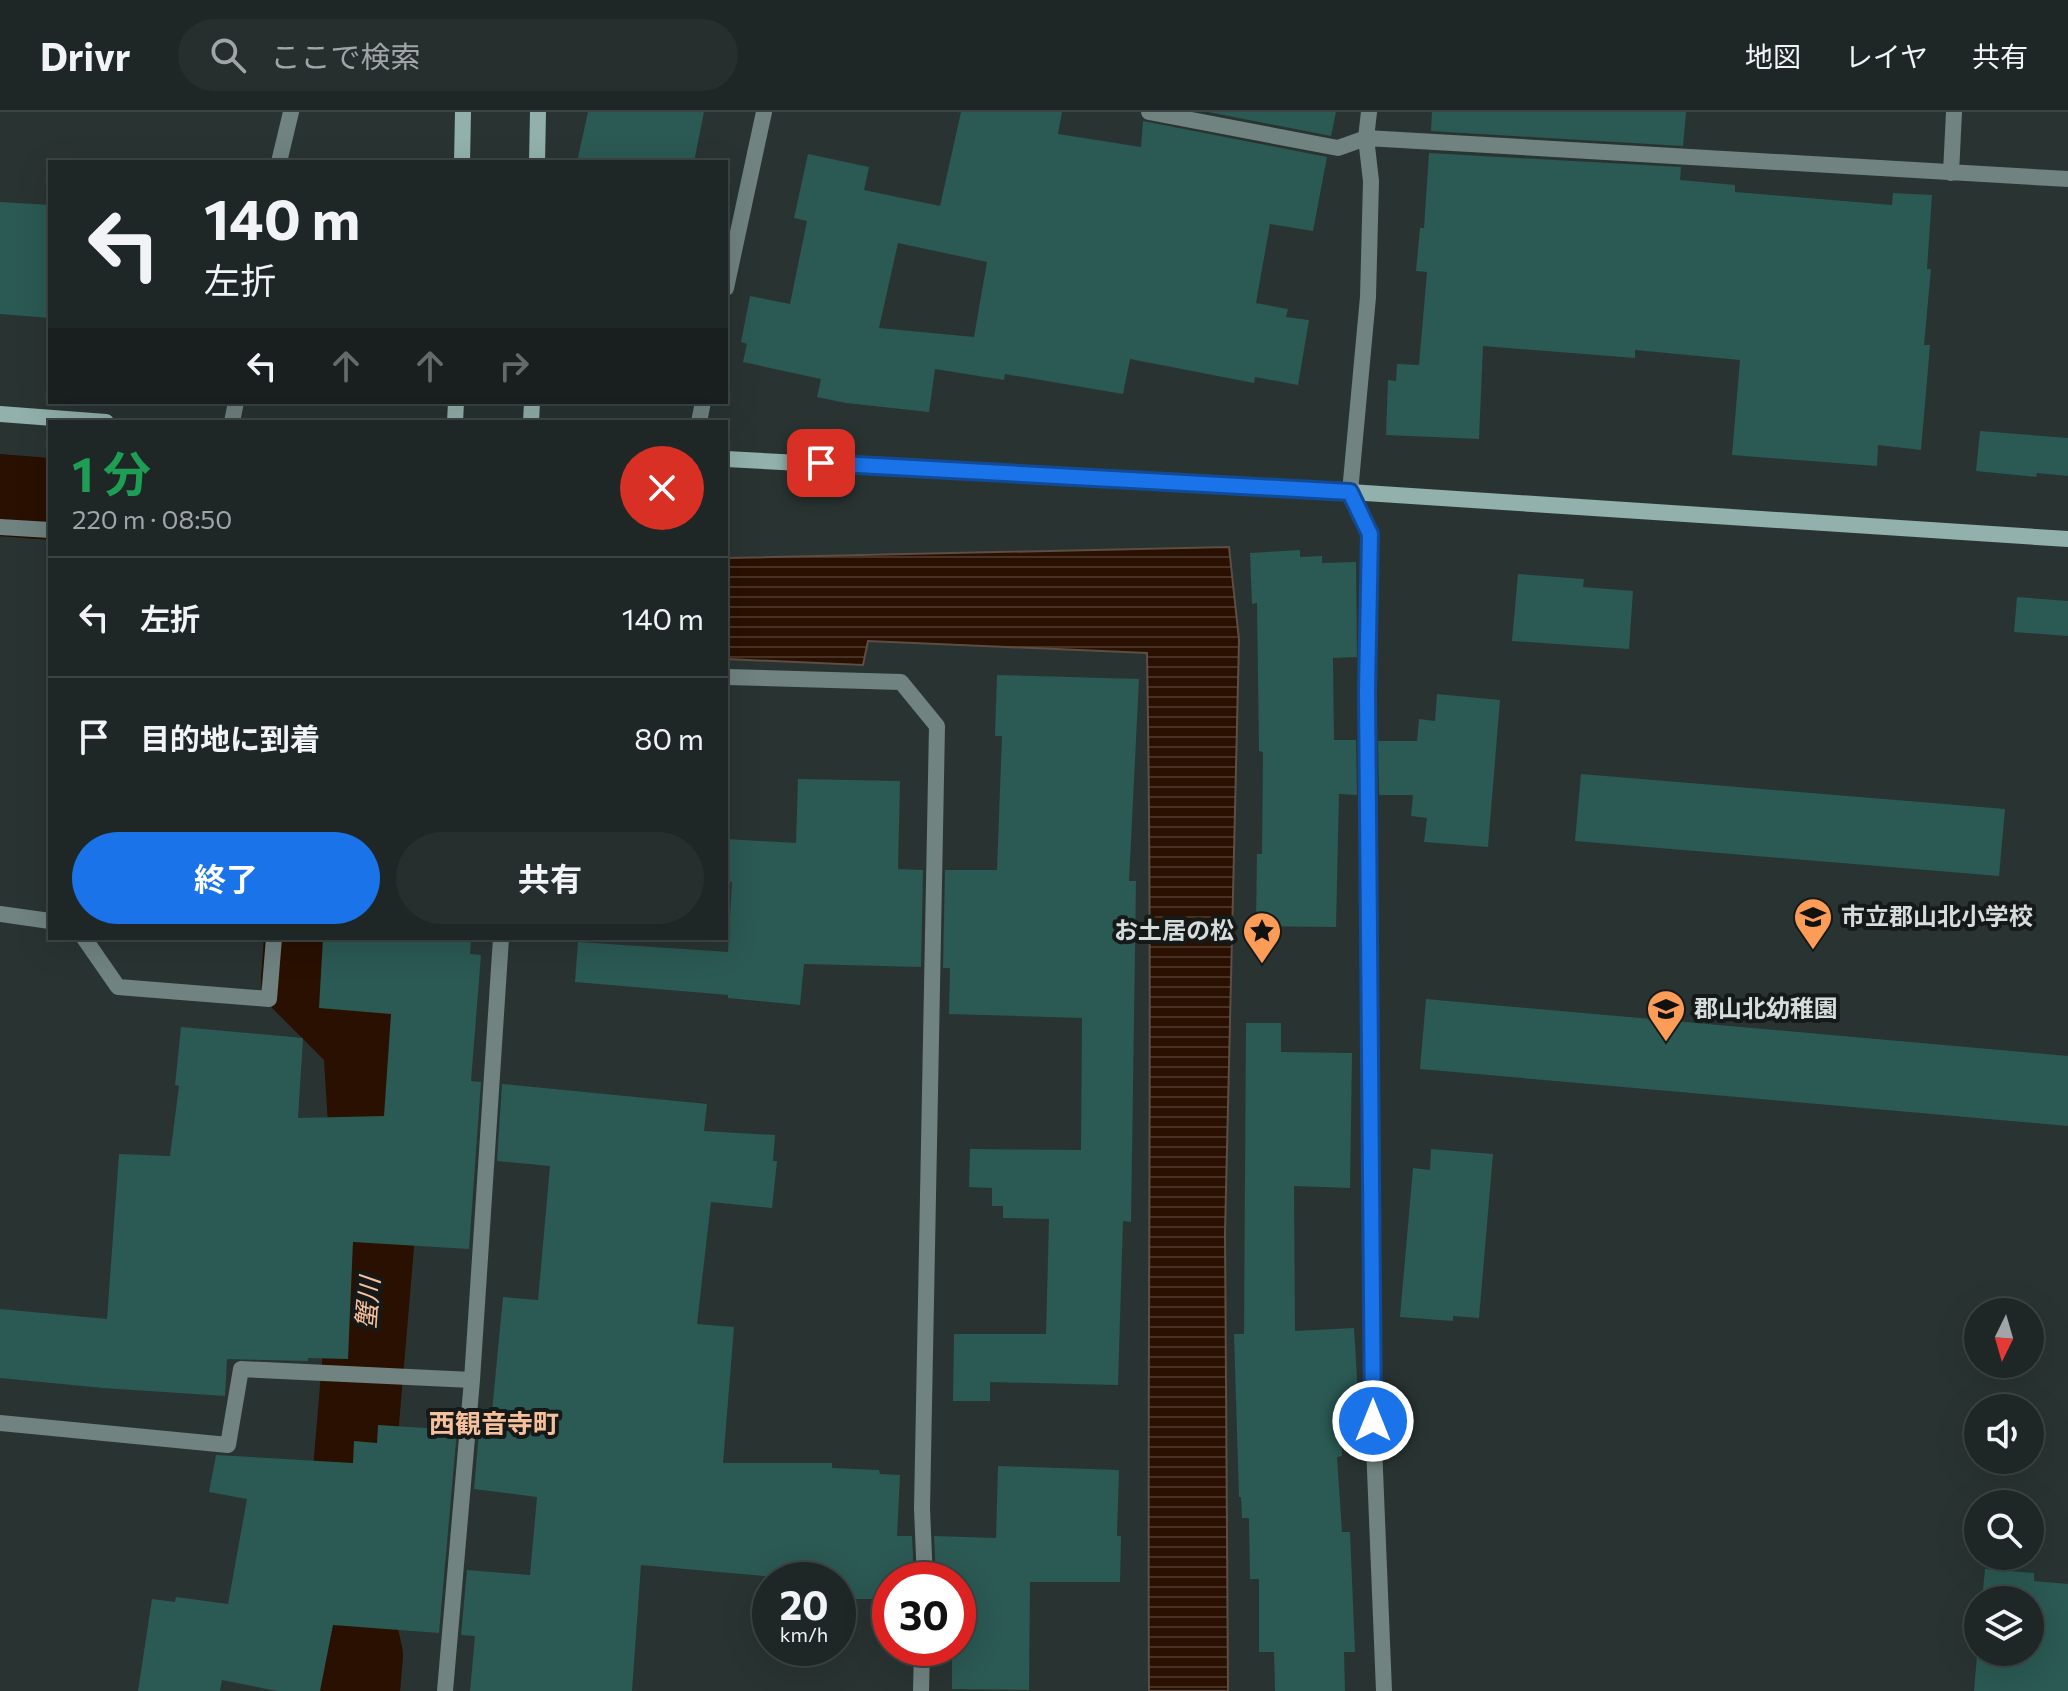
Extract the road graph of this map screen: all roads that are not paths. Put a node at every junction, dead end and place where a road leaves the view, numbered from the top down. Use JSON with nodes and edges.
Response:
{"nodes":[{"id":1,"x":291,"y":112,"type":"edge"},
{"id":2,"x":463,"y":112,"type":"edge"},
{"id":3,"x":538,"y":112,"type":"edge"},
{"id":4,"x":764,"y":112,"type":"edge"},
{"id":5,"x":1149,"y":112,"type":"edge"},
{"id":6,"x":1369,"y":112,"type":"edge"},
{"id":7,"x":1954,"y":112,"type":"edge"},
{"id":8,"x":1366,"y":138,"type":"junction"},
{"id":9,"x":279,"y":160,"type":"edge"},
{"id":10,"x":462,"y":160,"type":"edge"},
{"id":11,"x":537,"y":160,"type":"edge"},
{"id":12,"x":1951,"y":173,"type":"junction"},
{"id":13,"x":2068,"y":179,"type":"edge"},
{"id":14,"x":728,"y":279,"type":"edge"},
{"id":15,"x":0,"y":414,"type":"edge"},
{"id":16,"x":80,"y":420,"type":"edge"},
{"id":17,"x":728,"y":459,"type":"edge"},
{"id":18,"x":1350,"y":492,"type":"junction"},
{"id":19,"x":0,"y":527,"type":"edge"},
{"id":20,"x":48,"y":530,"type":"edge"},
{"id":21,"x":2068,"y":539,"type":"edge"},
{"id":22,"x":728,"y":677,"type":"edge"},
{"id":23,"x":0,"y":914,"type":"edge"},
{"id":24,"x":48,"y":921,"type":"edge"},
{"id":25,"x":85,"y":940,"type":"edge"},
{"id":26,"x":274,"y":940,"type":"edge"},
{"id":27,"x":501,"y":940,"type":"edge"},
{"id":28,"x":472,"y":1380,"type":"junction"},
{"id":29,"x":0,"y":1423,"type":"edge"},
{"id":30,"x":924,"y":1562,"type":"edge"},
{"id":31,"x":922,"y":1666,"type":"edge"},
{"id":32,"x":445,"y":1691,"type":"edge"},
{"id":33,"x":921,"y":1691,"type":"edge"},
{"id":34,"x":1384,"y":1691,"type":"edge"}],
"edges":[{"from":1,"to":9,"type":"street"},
{"from":2,"to":10,"type":"street"},
{"from":3,"to":11,"type":"street"},
{"from":4,"to":14,"type":"street"},
{"from":5,"to":8,"type":"street"},
{"from":6,"to":8,"type":"street"},
{"from":7,"to":12,"type":"street"},
{"from":8,"to":12,"type":"street"},
{"from":8,"to":18,"type":"street"},
{"from":12,"to":13,"type":"street"},
{"from":15,"to":16,"type":"street"},
{"from":17,"to":18,"type":"street"},
{"from":18,"to":21,"type":"street"},
{"from":18,"to":34,"type":"street"},
{"from":19,"to":20,"type":"street"},
{"from":22,"to":30,"type":"street"},
{"from":23,"to":24,"type":"street"},
{"from":25,"to":26,"type":"street"},
{"from":27,"to":28,"type":"street"},
{"from":28,"to":29,"type":"street"},
{"from":28,"to":32,"type":"street"},
{"from":31,"to":33,"type":"street"}]}
